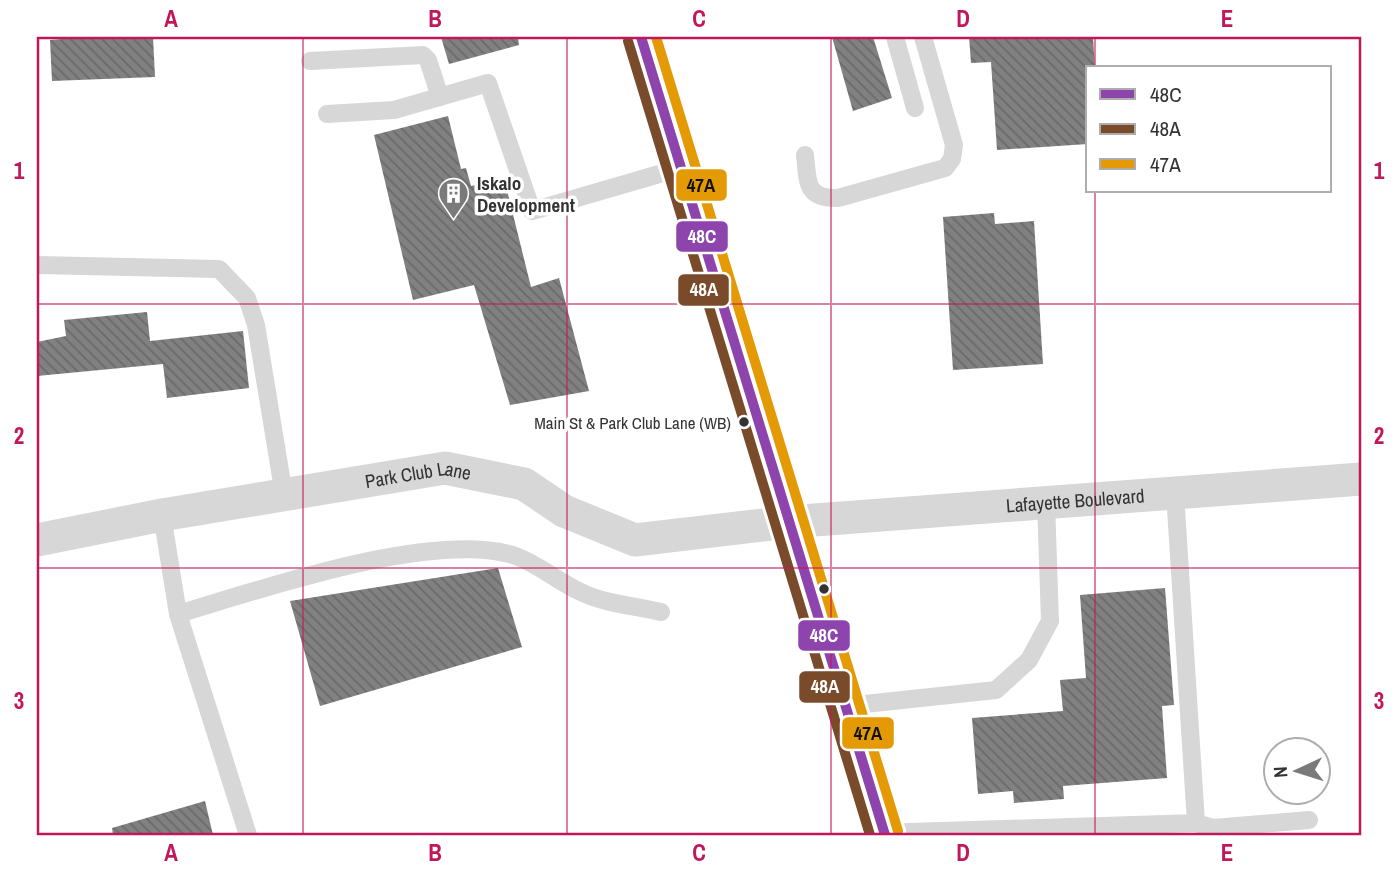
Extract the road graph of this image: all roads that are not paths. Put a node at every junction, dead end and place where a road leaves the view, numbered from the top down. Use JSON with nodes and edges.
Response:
{"nodes":[{"id":1,"x":641,"y":37,"type":"edge"},
{"id":2,"x":895,"y":37,"type":"edge"},
{"id":3,"x":923,"y":37,"type":"edge"},
{"id":4,"x":310,"y":61,"type":"dead end"},
{"id":5,"x":440,"y":97,"type":"junction"},
{"id":6,"x":915,"y":108,"type":"dead end"},
{"id":7,"x":327,"y":114,"type":"dead end"},
{"id":8,"x":805,"y":155,"type":"dead end"},
{"id":9,"x":680,"y":168,"type":"junction"},
{"id":10,"x":37,"y":265,"type":"edge"},
{"id":11,"x":1361,"y":479,"type":"edge"},
{"id":12,"x":1175,"y":493,"type":"junction"},
{"id":13,"x":284,"y":495,"type":"junction"},
{"id":14,"x":1046,"y":502,"type":"junction"},
{"id":15,"x":162,"y":515,"type":"junction"},
{"id":16,"x":788,"y":522,"type":"junction"},
{"id":17,"x":37,"y":540,"type":"edge"},
{"id":18,"x":662,"y":612,"type":"dead end"},
{"id":19,"x":178,"y":614,"type":"junction"},
{"id":20,"x":846,"y":706,"type":"junction"},
{"id":21,"x":1309,"y":820,"type":"dead end"},
{"id":22,"x":1196,"y":823,"type":"junction"},
{"id":23,"x":881,"y":834,"type":"edge"},
{"id":24,"x":248,"y":835,"type":"edge"}],
"edges":[{"from":1,"to":9,"type":"main road"},
{"from":2,"to":6,"type":"lane"},
{"from":3,"to":8,"type":"lane"},
{"from":4,"to":5,"type":"lane"},
{"from":5,"to":7,"type":"lane"},
{"from":5,"to":9,"type":"lane"},
{"from":9,"to":16,"type":"main road"},
{"from":10,"to":13,"type":"lane"},
{"from":11,"to":12,"type":"street","name":"Lafayette Boulevard"},
{"from":12,"to":14,"type":"street","name":"Lafayette Boulevard"},
{"from":12,"to":22,"type":"lane"},
{"from":13,"to":15,"type":"street","name":"Park Club Lane"},
{"from":13,"to":16,"type":"street","name":"Park Club Lane"},
{"from":14,"to":16,"type":"street","name":"Lafayette Boulevard"},
{"from":14,"to":20,"type":"lane"},
{"from":15,"to":17,"type":"street","name":"Park Club Lane"},
{"from":15,"to":19,"type":"lane"},
{"from":16,"to":20,"type":"main road"},
{"from":18,"to":19,"type":"lane"},
{"from":19,"to":24,"type":"lane"},
{"from":20,"to":23,"type":"main road"},
{"from":21,"to":22,"type":"lane"},
{"from":22,"to":23,"type":"lane"}]}
